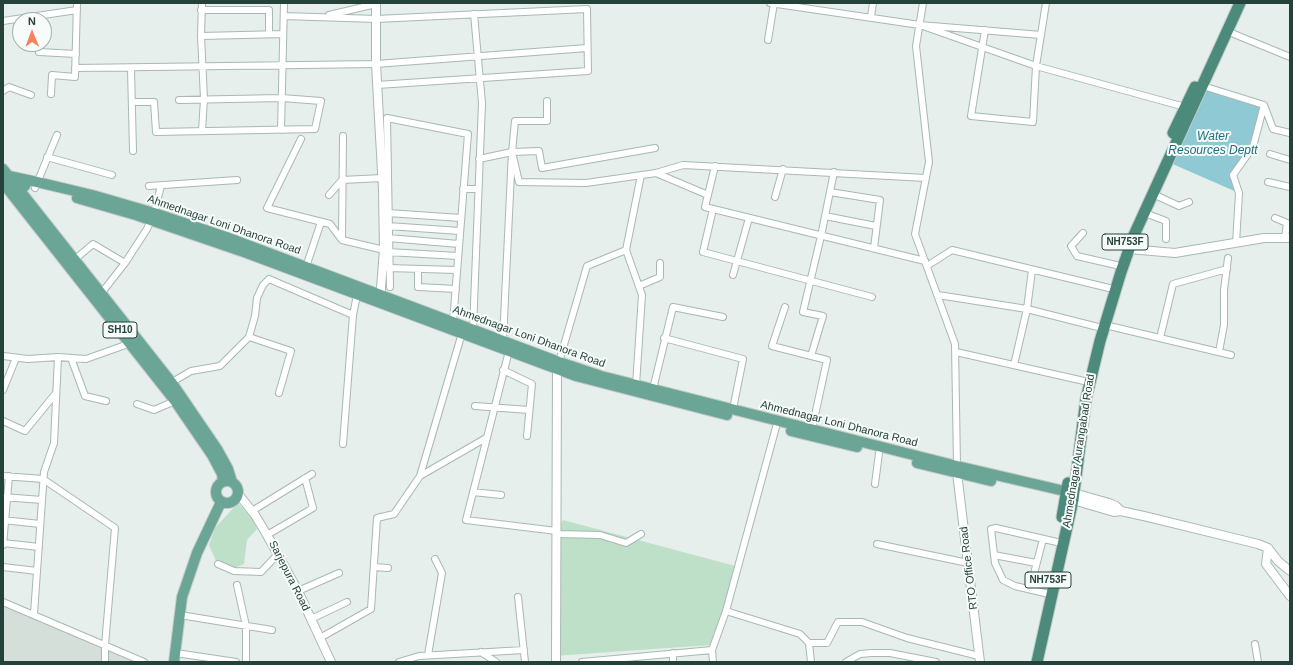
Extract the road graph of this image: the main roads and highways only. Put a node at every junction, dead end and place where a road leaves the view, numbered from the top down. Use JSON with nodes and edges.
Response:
{"nodes":[{"id":1,"x":1234,"y":3,"type":"edge"},
{"id":2,"x":1240,"y":3,"type":"edge"},
{"id":3,"x":6,"y":179,"type":"edge"},
{"id":4,"x":152,"y":216,"type":"junction"},
{"id":5,"x":98,"y":297,"type":"junction"},
{"id":6,"x":380,"y":299,"type":"junction"},
{"id":7,"x":1101,"y":326,"type":"junction"},
{"id":8,"x":558,"y":366,"type":"junction"},
{"id":9,"x":168,"y":385,"type":"junction"},
{"id":10,"x":957,"y":470,"type":"junction"},
{"id":11,"x":228,"y":482,"type":"junction"},
{"id":12,"x":1069,"y":495,"type":"junction"},
{"id":13,"x":221,"y":502,"type":"junction"},
{"id":14,"x":175,"y":658,"type":"edge"},
{"id":15,"x":1030,"y":662,"type":"edge"},
{"id":16,"x":1037,"y":662,"type":"edge"}],
"edges":[{"from":1,"to":7,"type":"highway","number":"NH753F"},
{"from":2,"to":7,"type":"highway","name":"Ahmednagar Aurangabad Road","number":"NH753F"},
{"from":3,"to":4,"type":"main road","name":"Ahmednagar Loni Dhanora Road"},
{"from":3,"to":5,"type":"main road","name":"Ahmednagar Loni Dhanora Road","number":"SH10"},
{"from":4,"to":6,"type":"main road","name":"Ahmednagar Loni Dhanora Road"},
{"from":4,"to":6,"type":"main road","name":"Ahmednagar Loni Dhanora Road"},
{"from":5,"to":9,"type":"main road","name":"Ahmednagar Loni Dhanora Road","number":"SH10"},
{"from":5,"to":9,"type":"main road","name":"Ahmednagar Loni Dhanora Road","number":"SH10"},
{"from":6,"to":8,"type":"main road","name":"Ahmednagar Loni Dhanora Road"},
{"from":6,"to":8,"type":"main road","name":"Ahmednagar Loni Dhanora Road"},
{"from":7,"to":12,"type":"highway","name":"Ahmednagar Aurangabad Road","number":"NH753F"},
{"from":7,"to":12,"type":"highway","number":"NH753F"},
{"from":8,"to":10,"type":"main road","name":"Ahmednagar Loni Dhanora Road"},
{"from":8,"to":10,"type":"main road","name":"Ahmednagar Loni Dhanora Road"},
{"from":9,"to":11,"type":"main road","name":"Ahmednagar Loni Dhanora Road","number":"SH10"},
{"from":9,"to":11,"type":"main road","name":"Ahmednagar Loni Dhanora Road","number":"SH10"},
{"from":10,"to":12,"type":"main road","name":"Ahmednagar Loni Dhanora Road"},
{"from":11,"to":13,"type":"main road"},
{"from":11,"to":13,"type":"main road"},
{"from":12,"to":15,"type":"highway","number":"NH753F"},
{"from":12,"to":16,"type":"highway","name":"Ahmednagar Aurangabad Road","number":"NH753F"},
{"from":13,"to":14,"type":"main road"}]}
